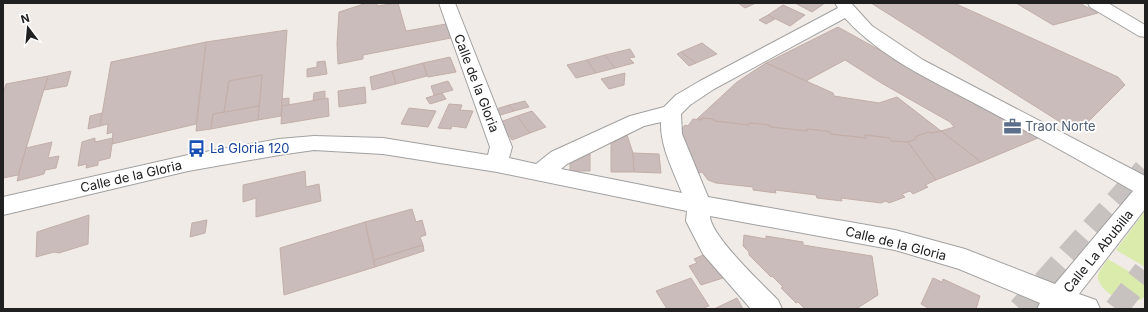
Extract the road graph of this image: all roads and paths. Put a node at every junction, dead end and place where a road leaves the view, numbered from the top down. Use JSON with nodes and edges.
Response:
{"nodes":[{"id":1,"x":447,"y":3,"type":"edge"},
{"id":2,"x":1096,"y":3,"type":"edge"},
{"id":3,"x":845,"y":7,"type":"edge"},
{"id":4,"x":1145,"y":32,"type":"edge"},
{"id":5,"x":671,"y":112,"type":"junction"},
{"id":6,"x":497,"y":164,"type":"junction"},
{"id":7,"x":540,"y":173,"type":"junction"},
{"id":8,"x":1145,"y":187,"type":"edge"},
{"id":9,"x":1145,"y":192,"type":"edge"},
{"id":10,"x":699,"y":205,"type":"junction"},
{"id":11,"x":3,"y":206,"type":"edge"},
{"id":12,"x":1055,"y":304,"type":"edge"},
{"id":13,"x":768,"y":309,"type":"edge"},
{"id":14,"x":1086,"y":309,"type":"edge"}],
"edges":[{"from":1,"to":6,"type":"street","name":"Calle de la Gloria"},
{"from":2,"to":4,"type":"street"},
{"from":3,"to":5,"type":"street"},
{"from":3,"to":8,"type":"street"},
{"from":5,"to":7,"type":"street"},
{"from":5,"to":10,"type":"street"},
{"from":6,"to":7,"type":"street","name":"Calle de la Gloria"},
{"from":6,"to":11,"type":"street","name":"Calle de la Gloria"},
{"from":7,"to":10,"type":"street","name":"Calle de la Gloria"},
{"from":9,"to":12,"type":"street","name":"Calle La Abubilla"},
{"from":10,"to":12,"type":"street","name":"Calle de la Gloria"},
{"from":10,"to":13,"type":"street"},
{"from":12,"to":14,"type":"street","name":"Calle de la Gloria"}]}
